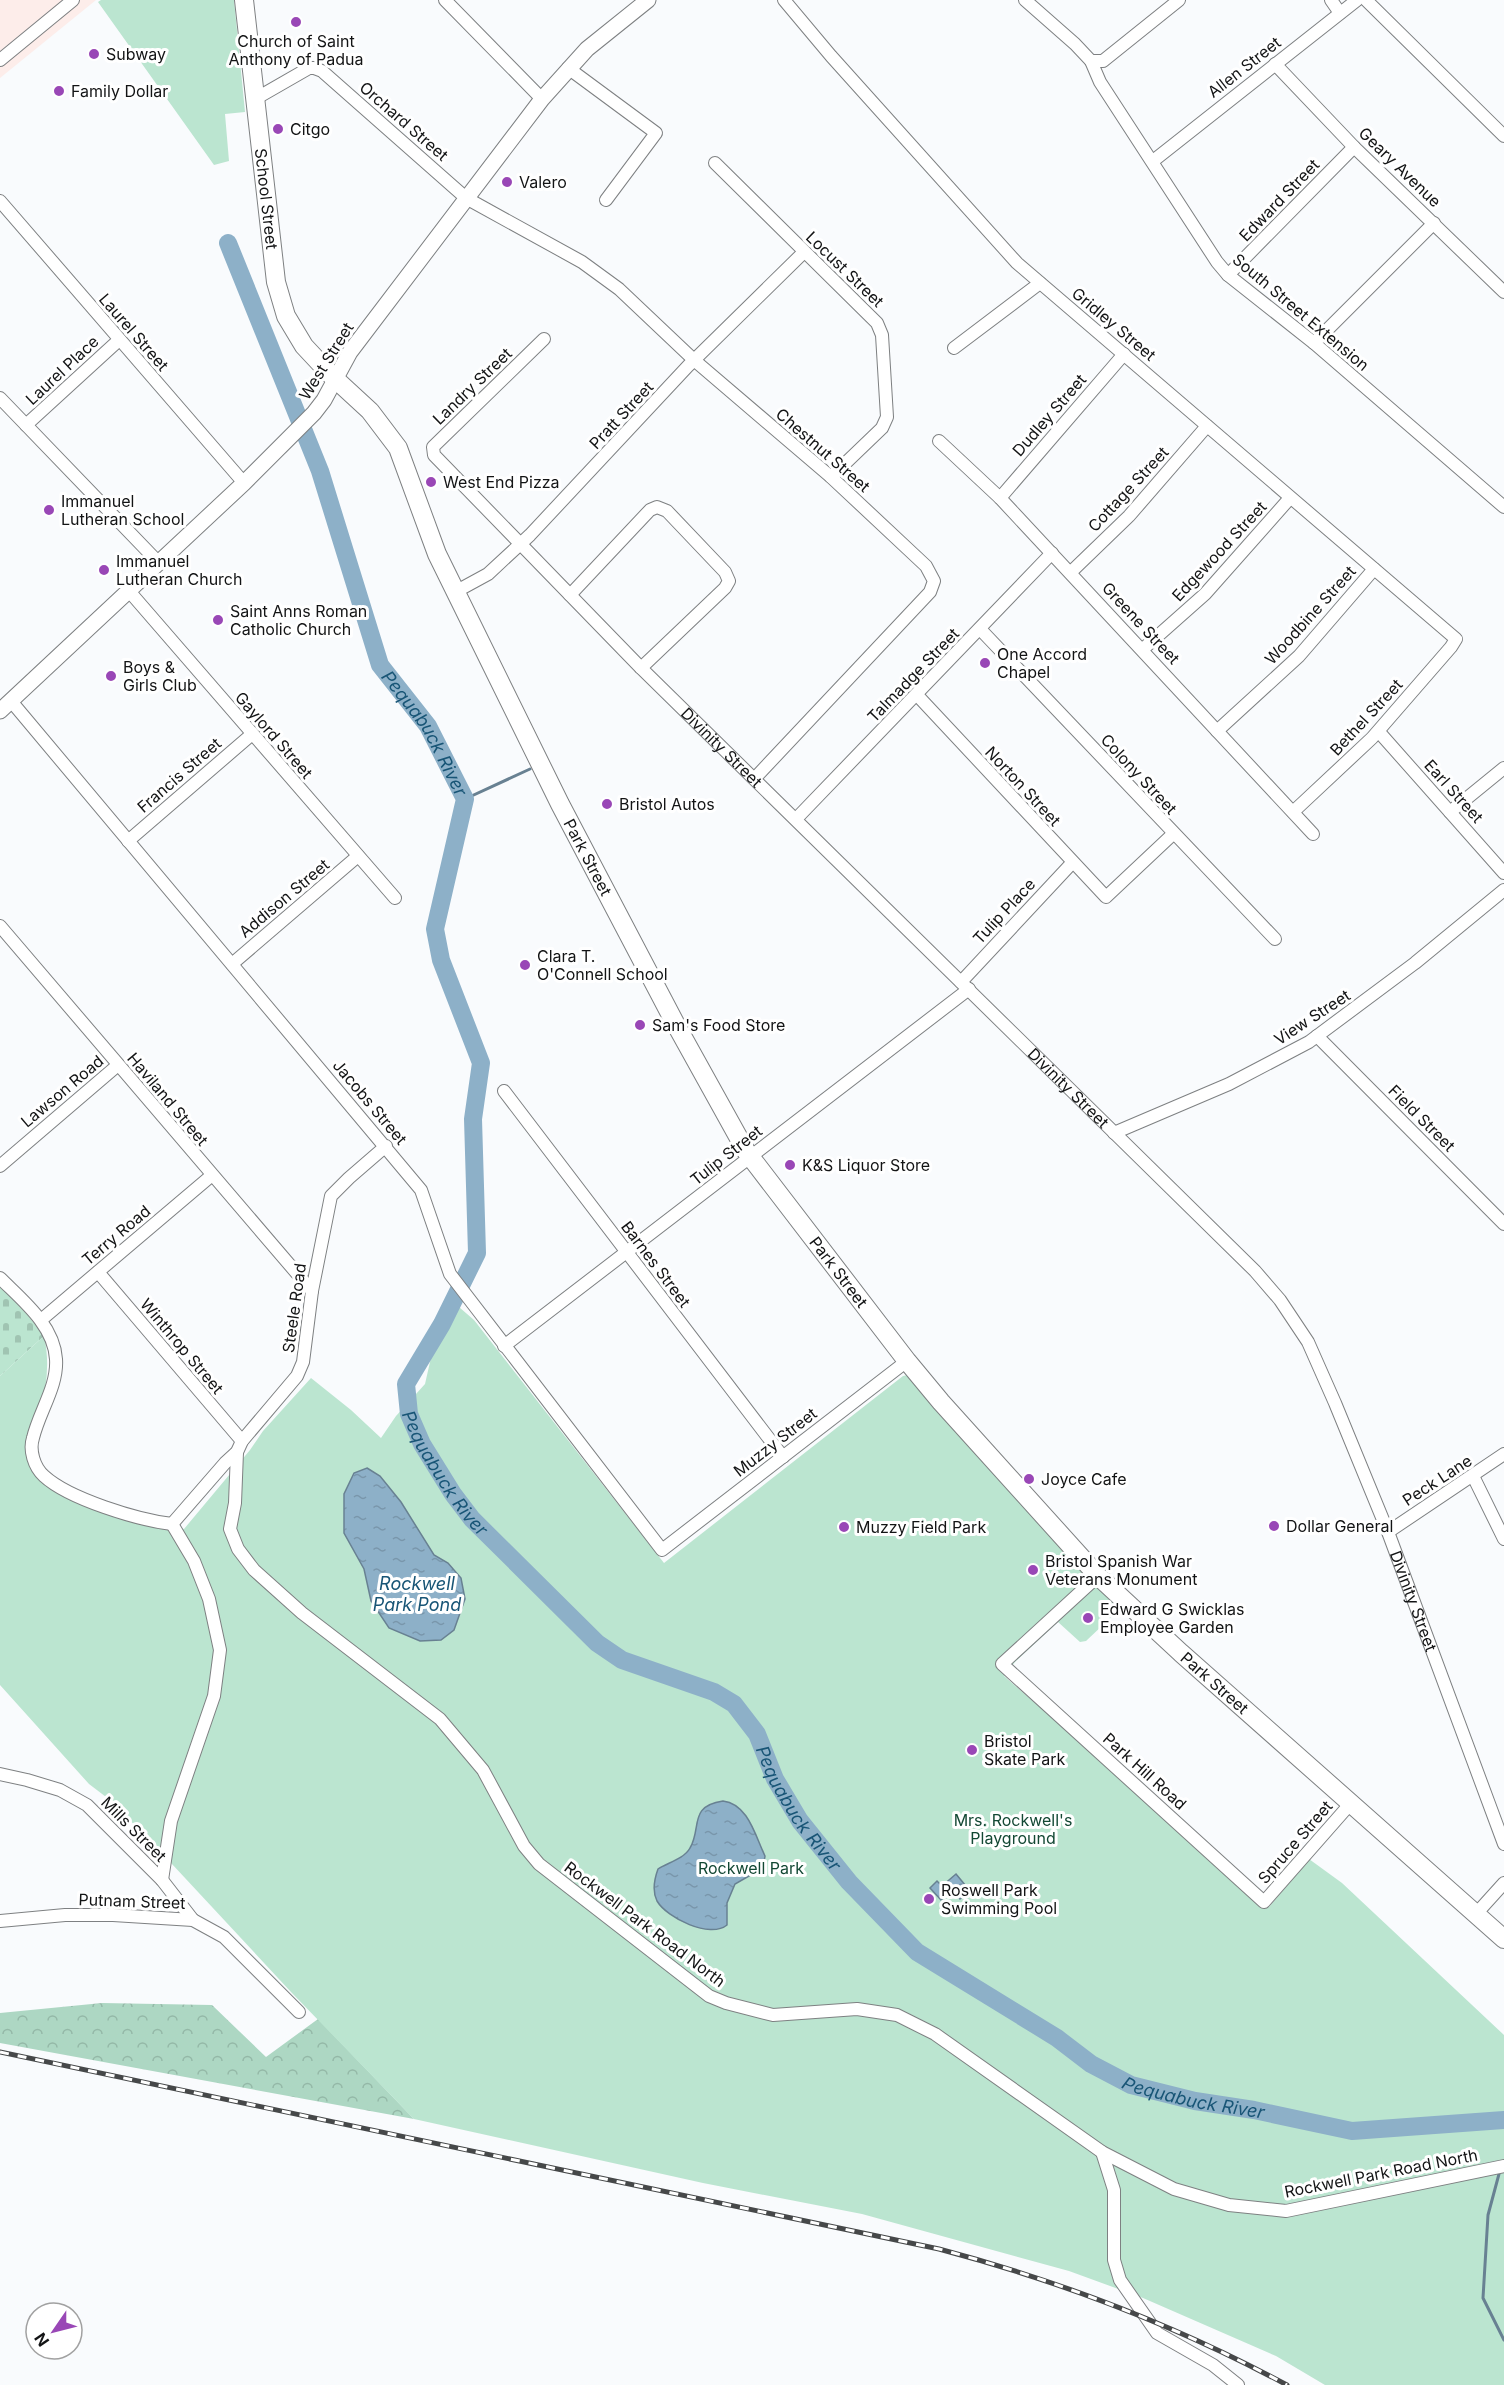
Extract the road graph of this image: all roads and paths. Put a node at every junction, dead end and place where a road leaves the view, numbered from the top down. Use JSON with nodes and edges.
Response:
{"nodes":[{"id":1,"x":73,"y":0,"type":"edge"},
{"id":2,"x":244,"y":0,"type":"edge"},
{"id":3,"x":446,"y":0,"type":"edge"},
{"id":4,"x":784,"y":0,"type":"edge"},
{"id":5,"x":1025,"y":0,"type":"edge"},
{"id":6,"x":1179,"y":0,"type":"edge"},
{"id":7,"x":1331,"y":0,"type":"edge"},
{"id":8,"x":1357,"y":0,"type":"edge"},
{"id":9,"x":1366,"y":0,"type":"edge"},
{"id":10,"x":643,"y":1,"type":"edge"},
{"id":11,"x":1340,"y":13,"type":"junction"},
{"id":12,"x":0,"y":60,"type":"edge"},
{"id":13,"x":1091,"y":61,"type":"junction"},
{"id":14,"x":1275,"y":64,"type":"junction"},
{"id":15,"x":568,"y":68,"type":"junction"},
{"id":16,"x":255,"y":99,"type":"junction"},
{"id":17,"x":542,"y":99,"type":"junction"},
{"id":18,"x":1504,"y":136,"type":"edge"},
{"id":19,"x":1354,"y":147,"type":"junction"},
{"id":20,"x":1153,"y":161,"type":"junction"},
{"id":21,"x":715,"y":163,"type":"dead end"},
{"id":22,"x":466,"y":198,"type":"junction"},
{"id":23,"x":606,"y":200,"type":"dead end"},
{"id":24,"x":0,"y":201,"type":"edge"},
{"id":25,"x":1434,"y":223,"type":"junction"},
{"id":26,"x":804,"y":252,"type":"junction"},
{"id":27,"x":1228,"y":275,"type":"junction"},
{"id":28,"x":1040,"y":283,"type":"junction"},
{"id":29,"x":1504,"y":292,"type":"edge"},
{"id":30,"x":544,"y":339,"type":"dead end"},
{"id":31,"x":119,"y":340,"type":"junction"},
{"id":32,"x":1314,"y":343,"type":"junction"},
{"id":33,"x":954,"y":348,"type":"dead end"},
{"id":34,"x":1124,"y":354,"type":"junction"},
{"id":35,"x":694,"y":360,"type":"junction"},
{"id":36,"x":335,"y":379,"type":"junction"},
{"id":37,"x":1,"y":401,"type":"edge"},
{"id":38,"x":26,"y":425,"type":"junction"},
{"id":39,"x":1207,"y":426,"type":"junction"},
{"id":40,"x":939,"y":441,"type":"dead end"},
{"id":41,"x":438,"y":460,"type":"joint"},
{"id":42,"x":831,"y":477,"type":"junction"},
{"id":43,"x":244,"y":483,"type":"junction"},
{"id":44,"x":1000,"y":498,"type":"junction"},
{"id":45,"x":1290,"y":498,"type":"junction"},
{"id":46,"x":1504,"y":507,"type":"edge"},
{"id":47,"x":520,"y":544,"type":"junction"},
{"id":48,"x":1052,"y":553,"type":"junction"},
{"id":49,"x":159,"y":563,"type":"junction"},
{"id":50,"x":1374,"y":569,"type":"junction"},
{"id":51,"x":1071,"y":572,"type":"junction"},
{"id":52,"x":129,"y":591,"type":"junction"},
{"id":53,"x":455,"y":592,"type":"junction"},
{"id":54,"x":570,"y":596,"type":"junction"},
{"id":55,"x":980,"y":629,"type":"junction"},
{"id":56,"x":1456,"y":639,"type":"joint"},
{"id":57,"x":1143,"y":649,"type":"junction"},
{"id":58,"x":641,"y":668,"type":"junction"},
{"id":59,"x":917,"y":695,"type":"junction"},
{"id":60,"x":6,"y":706,"type":"edge"},
{"id":61,"x":1217,"y":731,"type":"junction"},
{"id":62,"x":1379,"y":732,"type":"junction"},
{"id":63,"x":251,"y":735,"type":"junction"},
{"id":64,"x":1504,"y":768,"type":"edge"},
{"id":65,"x":755,"y":778,"type":"junction"},
{"id":66,"x":1293,"y":812,"type":"junction"},
{"id":67,"x":1450,"y":812,"type":"junction"},
{"id":68,"x":796,"y":819,"type":"junction"},
{"id":69,"x":1173,"y":834,"type":"junction"},
{"id":70,"x":1313,"y":834,"type":"dead end"},
{"id":71,"x":128,"y":841,"type":"junction"},
{"id":72,"x":358,"y":856,"type":"junction"},
{"id":73,"x":1072,"y":863,"type":"junction"},
{"id":74,"x":1504,"y":873,"type":"edge"},
{"id":75,"x":1504,"y":890,"type":"edge"},
{"id":76,"x":395,"y":898,"type":"dead end"},
{"id":77,"x":0,"y":926,"type":"edge"},
{"id":78,"x":1275,"y":939,"type":"dead end"},
{"id":79,"x":232,"y":964,"type":"junction"},
{"id":80,"x":965,"y":986,"type":"junction"},
{"id":81,"x":1317,"y":1036,"type":"junction"},
{"id":82,"x":118,"y":1065,"type":"junction"},
{"id":83,"x":504,"y":1091,"type":"dead end"},
{"id":84,"x":1114,"y":1133,"type":"junction"},
{"id":85,"x":386,"y":1146,"type":"junction"},
{"id":86,"x":750,"y":1156,"type":"junction"},
{"id":87,"x":0,"y":1166,"type":"edge"},
{"id":88,"x":211,"y":1176,"type":"junction"},
{"id":89,"x":1504,"y":1224,"type":"edge"},
{"id":90,"x":627,"y":1253,"type":"junction"},
{"id":91,"x":98,"y":1272,"type":"junction"},
{"id":92,"x":0,"y":1278,"type":"edge"},
{"id":93,"x":312,"y":1291,"type":"junction"},
{"id":94,"x":41,"y":1320,"type":"junction"},
{"id":95,"x":504,"y":1346,"type":"junction"},
{"id":96,"x":907,"y":1361,"type":"junction"},
{"id":97,"x":240,"y":1446,"type":"junction"},
{"id":98,"x":1504,"y":1454,"type":"edge"},
{"id":99,"x":783,"y":1456,"type":"junction"},
{"id":100,"x":1473,"y":1476,"type":"junction"},
{"id":101,"x":172,"y":1524,"type":"junction"},
{"id":102,"x":1388,"y":1532,"type":"junction"},
{"id":103,"x":1504,"y":1539,"type":"edge"},
{"id":104,"x":662,"y":1550,"type":"joint"},
{"id":105,"x":1098,"y":1576,"type":"junction"},
{"id":106,"x":0,"y":1774,"type":"edge"},
{"id":107,"x":1351,"y":1803,"type":"junction"},
{"id":108,"x":1503,"y":1840,"type":"edge"},
{"id":109,"x":162,"y":1880,"type":"junction"},
{"id":110,"x":1504,"y":1883,"type":"edge"},
{"id":111,"x":1264,"y":1902,"type":"joint"},
{"id":112,"x":1476,"y":1914,"type":"junction"},
{"id":113,"x":193,"y":1920,"type":"junction"},
{"id":114,"x":0,"y":1922,"type":"edge"},
{"id":115,"x":1504,"y":1939,"type":"edge"},
{"id":116,"x":299,"y":2012,"type":"dead end"},
{"id":117,"x":1102,"y":2152,"type":"junction"},
{"id":118,"x":1504,"y":2166,"type":"edge"},
{"id":119,"x":1238,"y":2385,"type":"edge"}],
"edges":[{"from":1,"to":12,"type":"street"},
{"from":2,"to":16,"type":"highway","name":"School Street"},
{"from":3,"to":17,"type":"street"},
{"from":4,"to":28,"type":"street","name":"Gridley Street"},
{"from":5,"to":13,"type":"street","name":"South Street Extension"},
{"from":6,"to":13,"type":"street"},
{"from":7,"to":11,"type":"street"},
{"from":8,"to":11,"type":"street","name":"Allen Street"},
{"from":9,"to":18,"type":"street"},
{"from":10,"to":15,"type":"main road","name":"West Street"},
{"from":11,"to":14,"type":"street","name":"Allen Street"},
{"from":13,"to":20,"type":"street","name":"South Street Extension"},
{"from":14,"to":19,"type":"street","name":"Geary Avenue"},
{"from":14,"to":20,"type":"street","name":"Allen Street"},
{"from":15,"to":17,"type":"main road","name":"West Street"},
{"from":15,"to":23,"type":"street"},
{"from":16,"to":22,"type":"street","name":"Orchard Street"},
{"from":16,"to":36,"type":"highway","name":"School Street"},
{"from":17,"to":22,"type":"main road","name":"West Street"},
{"from":19,"to":25,"type":"street","name":"Geary Avenue"},
{"from":19,"to":27,"type":"street","name":"Edward Street"},
{"from":20,"to":27,"type":"street","name":"South Street Extension"},
{"from":21,"to":26,"type":"street","name":"Locust Street"},
{"from":22,"to":35,"type":"street","name":"Chestnut Street"},
{"from":22,"to":36,"type":"main road","name":"West Street"},
{"from":24,"to":31,"type":"street","name":"Laurel Street"},
{"from":25,"to":29,"type":"street","name":"Geary Avenue"},
{"from":25,"to":32,"type":"street"},
{"from":26,"to":35,"type":"street","name":"Pratt Street"},
{"from":26,"to":42,"type":"street","name":"Locust Street"},
{"from":27,"to":32,"type":"street","name":"South Street Extension"},
{"from":28,"to":33,"type":"street"},
{"from":28,"to":34,"type":"street","name":"Gridley Street"},
{"from":30,"to":41,"type":"street","name":"Landry Street"},
{"from":31,"to":38,"type":"street","name":"Laurel Place"},
{"from":31,"to":43,"type":"street","name":"Laurel Street"},
{"from":32,"to":46,"type":"street","name":"South Street Extension"},
{"from":34,"to":39,"type":"street","name":"Gridley Street"},
{"from":34,"to":44,"type":"street","name":"Dudley Street"},
{"from":35,"to":42,"type":"street","name":"Chestnut Street"},
{"from":35,"to":47,"type":"street","name":"Pratt Street"},
{"from":36,"to":43,"type":"main road","name":"West Street"},
{"from":36,"to":53,"type":"highway","name":"Park Street"},
{"from":37,"to":38,"type":"street"},
{"from":38,"to":49,"type":"street"},
{"from":39,"to":45,"type":"street","name":"Gridley Street"},
{"from":39,"to":51,"type":"street","name":"Cottage Street"},
{"from":40,"to":44,"type":"street","name":"Greene Street"},
{"from":41,"to":47,"type":"street","name":"Divinity Street"},
{"from":42,"to":65,"type":"street","name":"Chestnut Street"},
{"from":43,"to":49,"type":"main road","name":"West Street"},
{"from":44,"to":48,"type":"street","name":"Greene Street"},
{"from":45,"to":50,"type":"street","name":"Gridley Street"},
{"from":45,"to":57,"type":"street","name":"Edgewood Street"},
{"from":47,"to":53,"type":"street","name":"Pratt Street"},
{"from":47,"to":54,"type":"street","name":"Divinity Street"},
{"from":48,"to":51,"type":"street","name":"Greene Street"},
{"from":48,"to":55,"type":"street","name":"Talmadge Street"},
{"from":49,"to":52,"type":"main road","name":"West Street"},
{"from":50,"to":56,"type":"street","name":"Gridley Street"},
{"from":50,"to":61,"type":"street","name":"Woodbine Street"},
{"from":51,"to":57,"type":"street","name":"Greene Street"},
{"from":52,"to":60,"type":"main road","name":"West Street"},
{"from":52,"to":63,"type":"street","name":"Gaylord Street"},
{"from":53,"to":86,"type":"highway","name":"Park Street"},
{"from":54,"to":58,"type":"street","name":"Divinity Street"},
{"from":54,"to":58,"type":"street"},
{"from":55,"to":59,"type":"street","name":"Talmadge Street"},
{"from":55,"to":69,"type":"street","name":"Colony Street"},
{"from":56,"to":62,"type":"street","name":"Bethel Street"},
{"from":57,"to":61,"type":"street","name":"Greene Street"},
{"from":58,"to":65,"type":"street","name":"Divinity Street"},
{"from":59,"to":68,"type":"street","name":"Talmadge Street"},
{"from":59,"to":73,"type":"street","name":"Norton Street"},
{"from":60,"to":71,"type":"street","name":"Jacobs Street"},
{"from":61,"to":66,"type":"street","name":"Greene Street"},
{"from":62,"to":66,"type":"street","name":"Bethel Street"},
{"from":62,"to":67,"type":"street","name":"Earl Street"},
{"from":63,"to":71,"type":"street","name":"Francis Street"},
{"from":63,"to":72,"type":"street","name":"Gaylord Street"},
{"from":64,"to":67,"type":"street"},
{"from":65,"to":68,"type":"street","name":"Divinity Street"},
{"from":66,"to":70,"type":"street","name":"Greene Street"},
{"from":67,"to":74,"type":"street","name":"Earl Street"},
{"from":68,"to":80,"type":"street","name":"Divinity Street"},
{"from":69,"to":73,"type":"street","name":"Norton Street"},
{"from":69,"to":78,"type":"street","name":"Colony Street"},
{"from":71,"to":79,"type":"street","name":"Jacobs Street"},
{"from":72,"to":76,"type":"street","name":"Gaylord Street"},
{"from":72,"to":79,"type":"street","name":"Addison Street"},
{"from":73,"to":80,"type":"street","name":"Tulip Place"},
{"from":75,"to":81,"type":"street","name":"View Street"},
{"from":77,"to":82,"type":"street","name":"Haviland Street"},
{"from":79,"to":85,"type":"street","name":"Jacobs Street"},
{"from":80,"to":84,"type":"street","name":"Divinity Street"},
{"from":80,"to":86,"type":"street","name":"Tulip Street"},
{"from":81,"to":84,"type":"street","name":"View Street"},
{"from":81,"to":89,"type":"street","name":"Field Street"},
{"from":82,"to":87,"type":"street","name":"Lawson Road"},
{"from":82,"to":88,"type":"street","name":"Haviland Street"},
{"from":83,"to":90,"type":"street","name":"Barnes Street"},
{"from":84,"to":102,"type":"street","name":"Divinity Street"},
{"from":85,"to":93,"type":"street","name":"Steele Road"},
{"from":85,"to":95,"type":"street","name":"Jacobs Street"},
{"from":86,"to":90,"type":"street","name":"Tulip Street"},
{"from":86,"to":96,"type":"highway","name":"Park Street"},
{"from":88,"to":91,"type":"street","name":"Terry Road"},
{"from":88,"to":93,"type":"street","name":"Haviland Street"},
{"from":90,"to":95,"type":"street","name":"Tulip Street"},
{"from":90,"to":99,"type":"street","name":"Barnes Street"},
{"from":91,"to":94,"type":"street","name":"Terry Road"},
{"from":91,"to":97,"type":"street","name":"Winthrop Street"},
{"from":92,"to":94,"type":"street"},
{"from":93,"to":97,"type":"street","name":"Steele Road"},
{"from":94,"to":101,"type":"street"},
{"from":95,"to":104,"type":"street","name":"Jacobs Street"},
{"from":96,"to":99,"type":"street","name":"Muzzy Street"},
{"from":96,"to":105,"type":"highway","name":"Park Street"},
{"from":97,"to":101,"type":"street","name":"Steele Road"},
{"from":97,"to":117,"type":"street","name":"Rockwell Park Road North"},
{"from":98,"to":100,"type":"street","name":"Peck Lane"},
{"from":99,"to":104,"type":"street","name":"Muzzy Street"},
{"from":100,"to":102,"type":"street","name":"Peck Lane"},
{"from":100,"to":103,"type":"street"},
{"from":101,"to":109,"type":"street"},
{"from":102,"to":108,"type":"street","name":"Divinity Street"},
{"from":105,"to":107,"type":"highway","name":"Park Street"},
{"from":105,"to":111,"type":"street","name":"Park Hill Road"},
{"from":106,"to":109,"type":"street","name":"Mills Street"},
{"from":107,"to":111,"type":"street","name":"Spruce Street"},
{"from":107,"to":112,"type":"highway","name":"Park Street"},
{"from":109,"to":113,"type":"street","name":"Mills Street"},
{"from":110,"to":112,"type":"street"},
{"from":112,"to":115,"type":"highway","name":"Park Street"},
{"from":113,"to":114,"type":"street","name":"Putnam Street"},
{"from":113,"to":116,"type":"street","name":"Putnam Street"},
{"from":117,"to":118,"type":"street","name":"Rockwell Park Road North"},
{"from":117,"to":119,"type":"street"}]}
